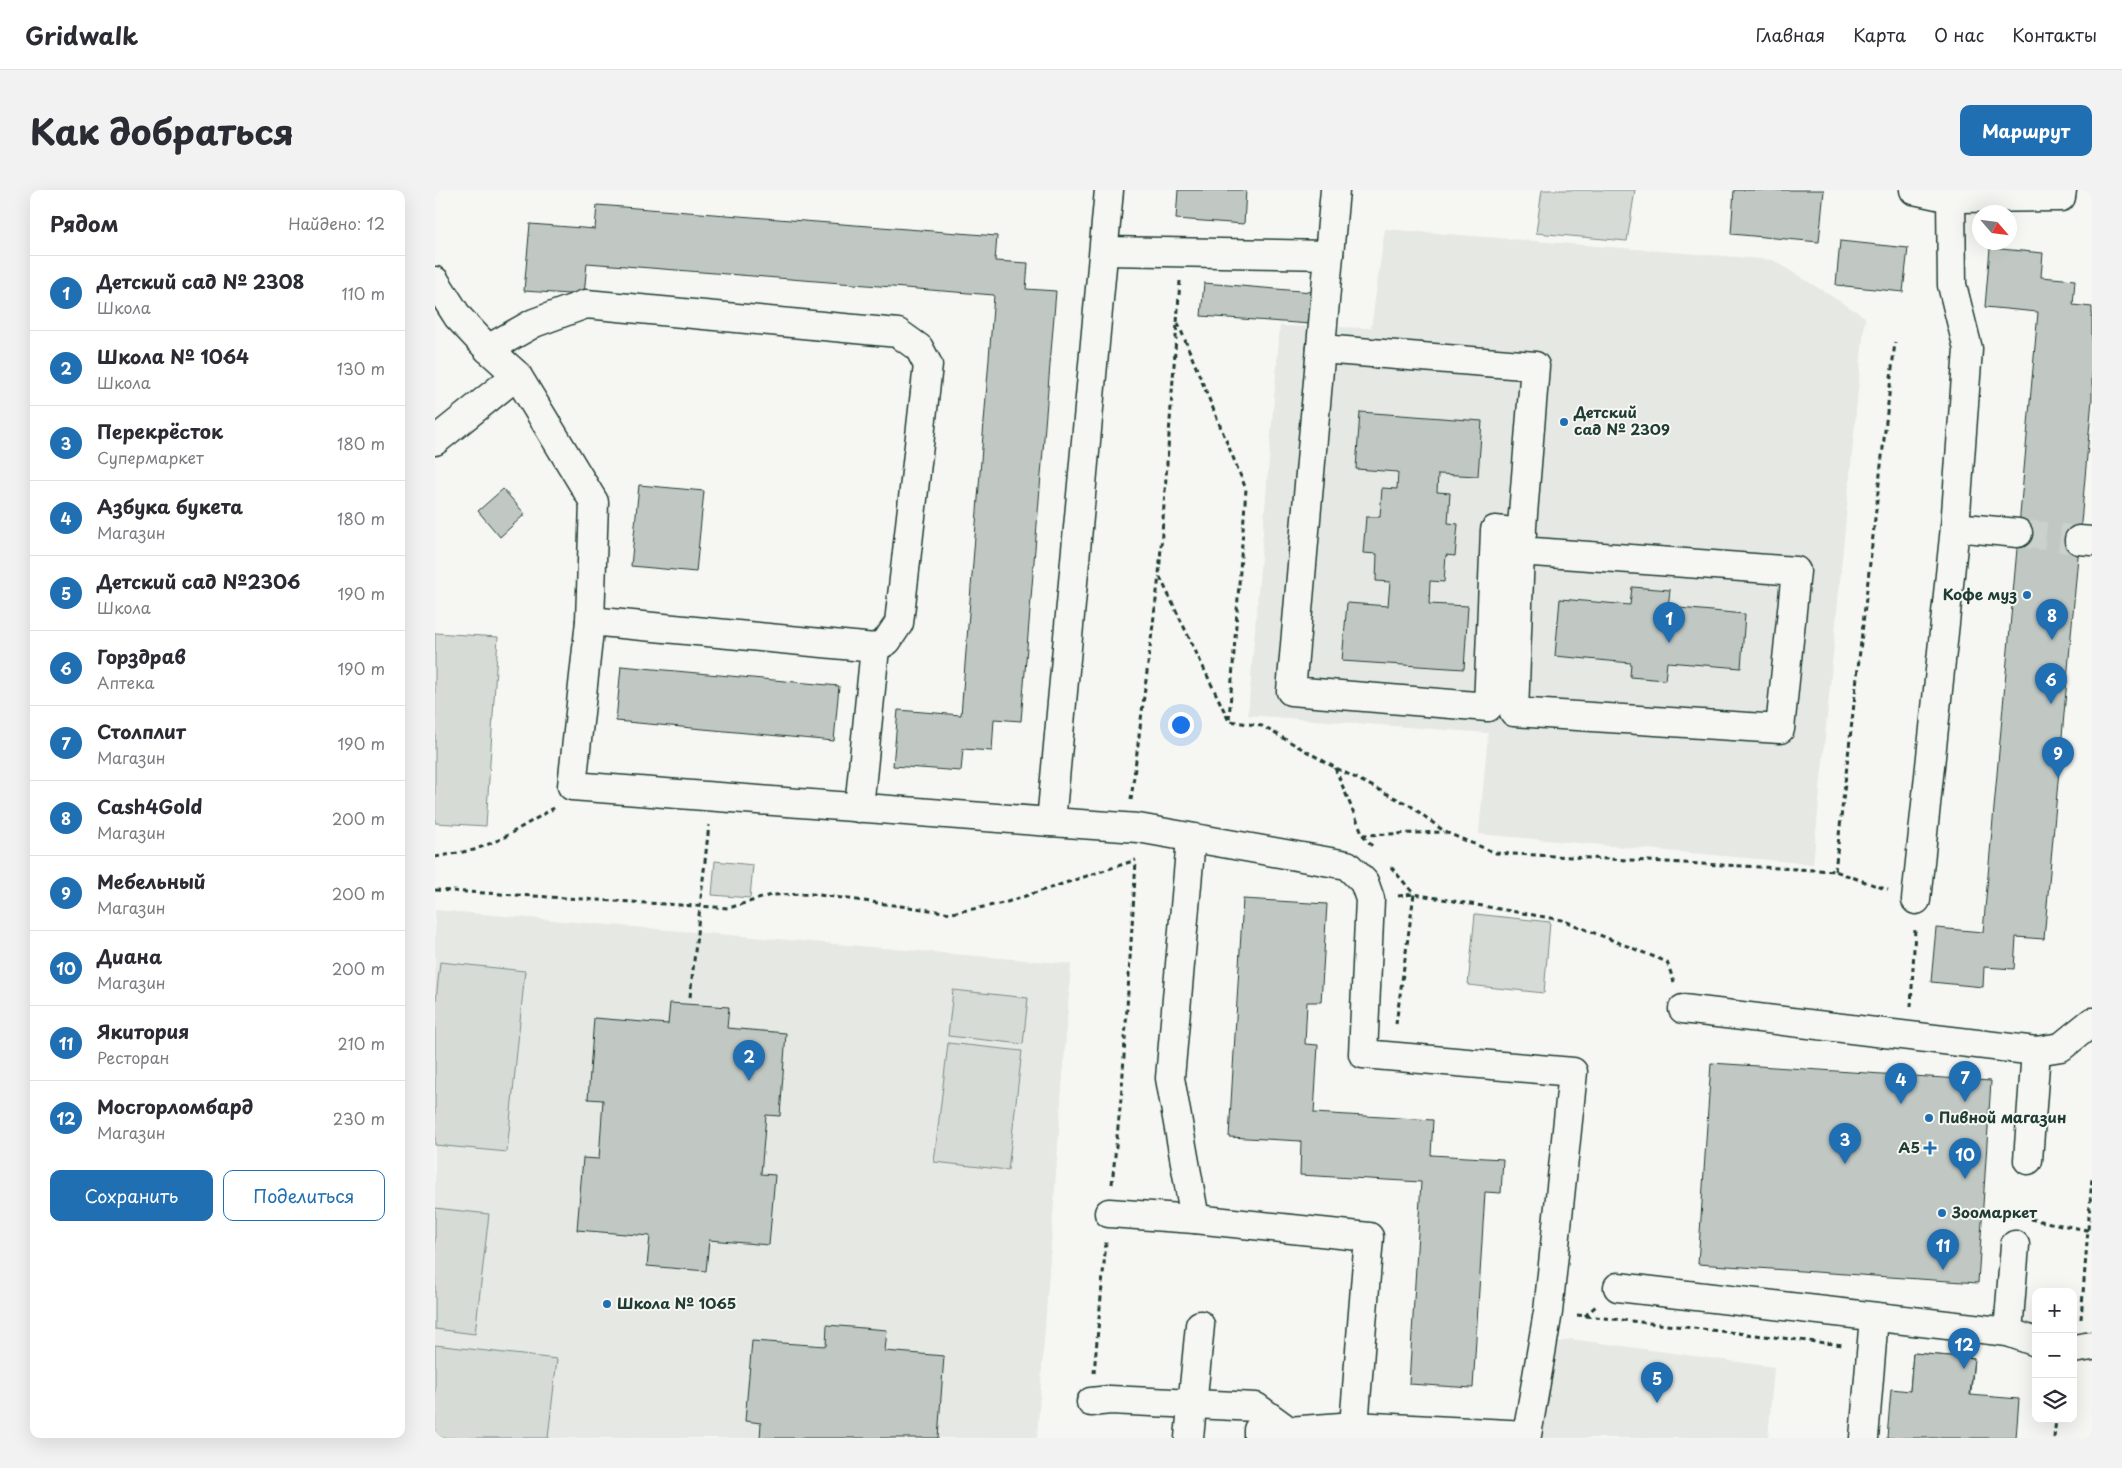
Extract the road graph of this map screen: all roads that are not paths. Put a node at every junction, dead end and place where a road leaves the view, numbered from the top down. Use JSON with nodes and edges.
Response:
{"nodes":[{"id":1,"x":1109,"y":190,"type":"edge"},
{"id":2,"x":1335,"y":190,"type":"edge"},
{"id":3,"x":1914,"y":190,"type":"edge"},
{"id":4,"x":2062,"y":190,"type":"edge"},
{"id":5,"x":1951,"y":198,"type":"junction"},
{"id":6,"x":1105,"y":251,"type":"junction"},
{"id":7,"x":1329,"y":255,"type":"junction"},
{"id":8,"x":435,"y":281,"type":"edge"},
{"id":9,"x":488,"y":349,"type":"junction"},
{"id":10,"x":1321,"y":349,"type":"junction"},
{"id":11,"x":517,"y":375,"type":"junction"},
{"id":12,"x":435,"y":441,"type":"edge"},
{"id":13,"x":1955,"y":527,"type":"junction"},
{"id":14,"x":2018,"y":532,"type":"tunnel mouth"},
{"id":15,"x":1521,"y":542,"type":"junction"},
{"id":16,"x":590,"y":621,"type":"junction"},
{"id":17,"x":875,"y":648,"type":"junction"},
{"id":18,"x":859,"y":808,"type":"junction"},
{"id":19,"x":1051,"y":822,"type":"junction"},
{"id":20,"x":1191,"y":839,"type":"junction"},
{"id":21,"x":1916,"y":900,"type":"road end"},
{"id":22,"x":1683,"y":1009,"type":"road end"},
{"id":23,"x":2092,"y":1022,"type":"edge"},
{"id":24,"x":2035,"y":1051,"type":"junction"},
{"id":25,"x":2028,"y":1160,"type":"dead end"},
{"id":26,"x":1109,"y":1213,"type":"road end"},
{"id":27,"x":1195,"y":1219,"type":"junction"},
{"id":28,"x":2015,"y":1245,"type":"dead end"},
{"id":29,"x":1618,"y":1287,"type":"dead end"},
{"id":30,"x":1874,"y":1316,"type":"junction"},
{"id":31,"x":1199,"y":1326,"type":"dead end"},
{"id":32,"x":2008,"y":1332,"type":"junction"},
{"id":33,"x":2032,"y":1341,"type":"edge"},
{"id":34,"x":1091,"y":1402,"type":"road end"},
{"id":35,"x":1192,"y":1404,"type":"junction"},
{"id":36,"x":1354,"y":1426,"type":"junction"},
{"id":37,"x":1289,"y":1431,"type":"junction"},
{"id":38,"x":1189,"y":1438,"type":"edge"},
{"id":39,"x":1258,"y":1438,"type":"edge"},
{"id":40,"x":1865,"y":1438,"type":"edge"}],
"edges":[{"from":1,"to":6,"type":"street"},
{"from":2,"to":7,"type":"street"},
{"from":3,"to":5,"type":"street"},
{"from":4,"to":5,"type":"street"},
{"from":5,"to":13,"type":"street"},
{"from":6,"to":7,"type":"street"},
{"from":6,"to":19,"type":"street"},
{"from":7,"to":10,"type":"street"},
{"from":8,"to":9,"type":"street"},
{"from":9,"to":11,"type":"street"},
{"from":9,"to":17,"type":"street"},
{"from":10,"to":15,"type":"street"},
{"from":10,"to":15,"type":"street"},
{"from":11,"to":12,"type":"street"},
{"from":11,"to":16,"type":"street"},
{"from":13,"to":14,"type":"street"},
{"from":13,"to":21,"type":"street"},
{"from":15,"to":15,"type":"street"},
{"from":16,"to":17,"type":"street"},
{"from":16,"to":18,"type":"street"},
{"from":17,"to":18,"type":"street"},
{"from":18,"to":19,"type":"street"},
{"from":19,"to":20,"type":"street"},
{"from":20,"to":27,"type":"street"},
{"from":20,"to":36,"type":"street"},
{"from":22,"to":24,"type":"street"},
{"from":23,"to":24,"type":"street"},
{"from":24,"to":25,"type":"street"},
{"from":26,"to":27,"type":"street"},
{"from":27,"to":36,"type":"street"},
{"from":28,"to":32,"type":"street"},
{"from":29,"to":30,"type":"street"},
{"from":30,"to":32,"type":"street"},
{"from":30,"to":40,"type":"street"},
{"from":31,"to":35,"type":"street"},
{"from":32,"to":33,"type":"street"},
{"from":34,"to":35,"type":"street"},
{"from":35,"to":37,"type":"street"},
{"from":35,"to":38,"type":"street"},
{"from":36,"to":37,"type":"street"},
{"from":37,"to":39,"type":"street"}]}
